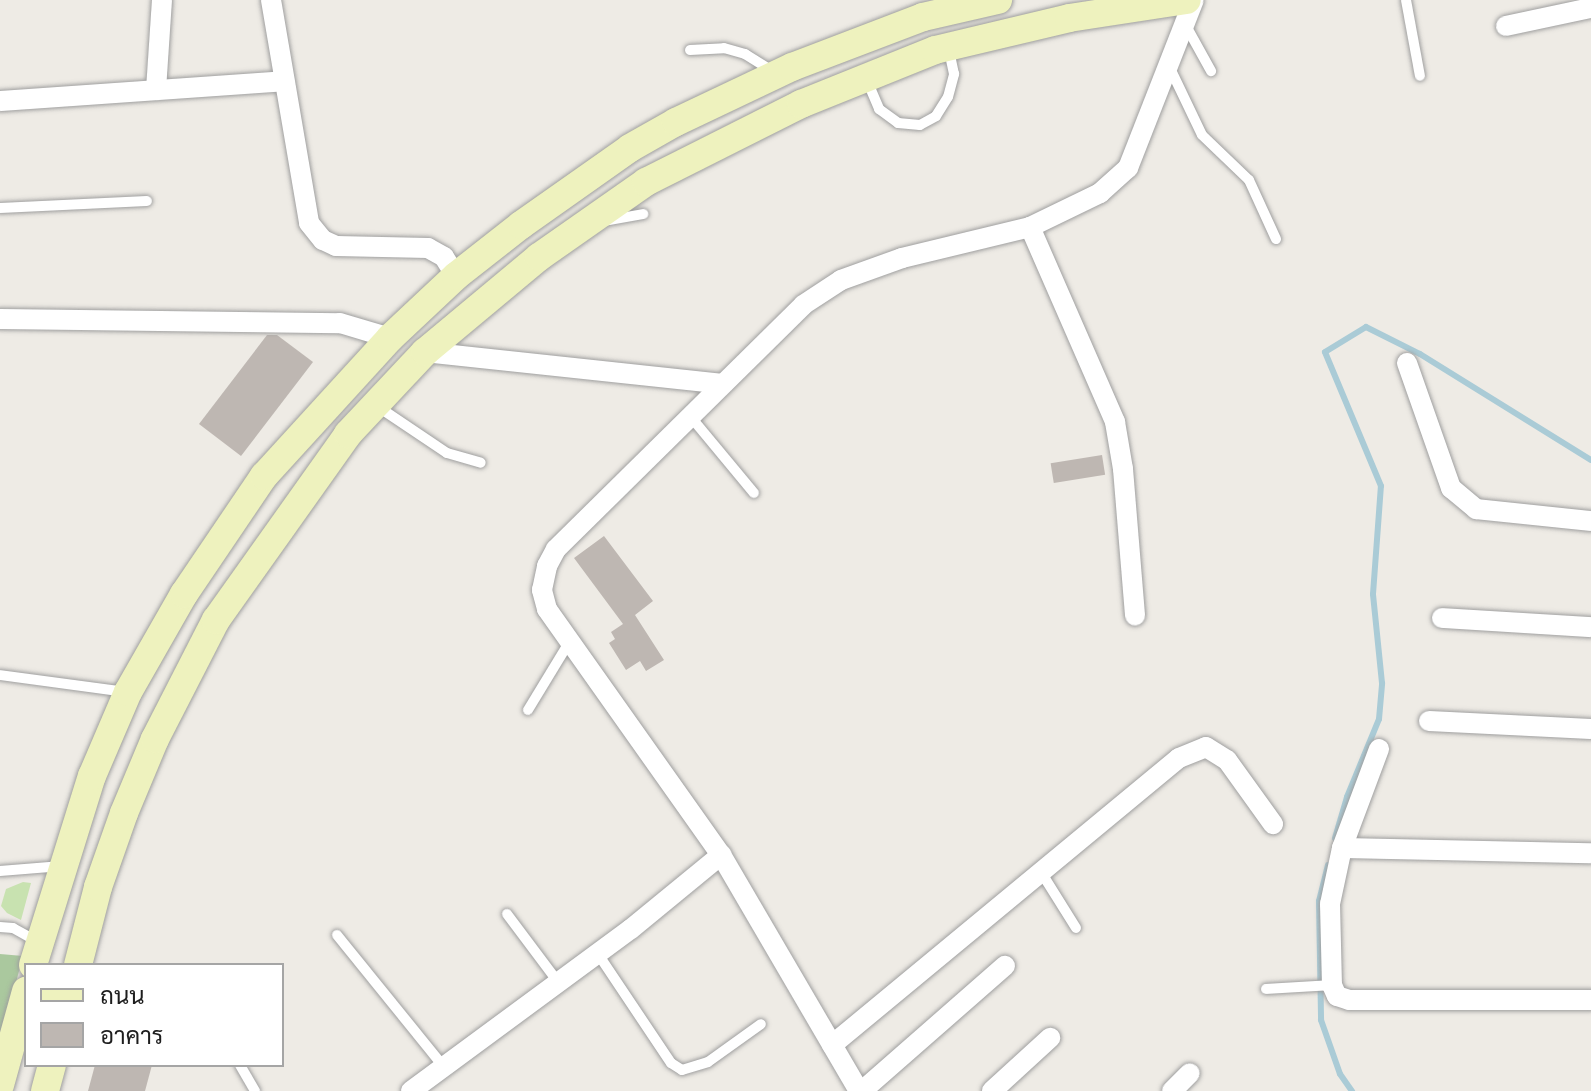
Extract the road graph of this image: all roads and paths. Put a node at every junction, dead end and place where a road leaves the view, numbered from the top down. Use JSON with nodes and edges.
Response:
{"nodes":[{"id":1,"x":162,"y":0,"type":"edge"},
{"id":2,"x":271,"y":0,"type":"edge"},
{"id":3,"x":998,"y":0,"type":"edge"},
{"id":4,"x":1194,"y":0,"type":"edge"},
{"id":5,"x":1406,"y":0,"type":"edge"},
{"id":6,"x":1591,"y":8,"type":"edge"},
{"id":7,"x":1186,"y":12,"type":"edge"},
{"id":8,"x":1506,"y":26,"type":"dead end"},
{"id":9,"x":948,"y":47,"type":"junction"},
{"id":10,"x":690,"y":50,"type":"dead end"},
{"id":11,"x":1169,"y":65,"type":"junction"},
{"id":12,"x":1211,"y":71,"type":"dead end"},
{"id":13,"x":777,"y":74,"type":"junction"},
{"id":14,"x":865,"y":76,"type":"junction"},
{"id":15,"x":1420,"y":76,"type":"dead end"},
{"id":16,"x":284,"y":81,"type":"junction"},
{"id":17,"x":156,"y":90,"type":"junction"},
{"id":18,"x":0,"y":101,"type":"edge"},
{"id":19,"x":147,"y":201,"type":"dead end"},
{"id":20,"x":0,"y":208,"type":"edge"},
{"id":21,"x":643,"y":214,"type":"dead end"},
{"id":22,"x":590,"y":223,"type":"junction"},
{"id":23,"x":1030,"y":227,"type":"junction"},
{"id":24,"x":1276,"y":239,"type":"dead end"},
{"id":25,"x":456,"y":276,"type":"junction"},
{"id":26,"x":0,"y":319,"type":"edge"},
{"id":27,"x":390,"y":338,"type":"junction"},
{"id":28,"x":425,"y":352,"type":"junction"},
{"id":29,"x":1407,"y":363,"type":"dead end"},
{"id":30,"x":722,"y":384,"type":"junction"},
{"id":31,"x":375,"y":405,"type":"junction"},
{"id":32,"x":690,"y":416,"type":"junction"},
{"id":33,"x":481,"y":463,"type":"dead end"},
{"id":34,"x":754,"y":493,"type":"dead end"},
{"id":35,"x":1591,"y":521,"type":"edge"},
{"id":36,"x":1135,"y":616,"type":"dead end"},
{"id":37,"x":1442,"y":618,"type":"dead end"},
{"id":38,"x":1591,"y":627,"type":"edge"},
{"id":39,"x":570,"y":641,"type":"junction"},
{"id":40,"x":0,"y":675,"type":"edge"},
{"id":41,"x":128,"y":692,"type":"junction"},
{"id":42,"x":528,"y":710,"type":"dead end"},
{"id":43,"x":1429,"y":721,"type":"dead end"},
{"id":44,"x":1591,"y":729,"type":"edge"},
{"id":45,"x":1379,"y":749,"type":"dead end"},
{"id":46,"x":1273,"y":824,"type":"dead end"},
{"id":47,"x":1342,"y":848,"type":"junction"},
{"id":48,"x":1591,"y":853,"type":"edge"},
{"id":49,"x":721,"y":855,"type":"junction"},
{"id":50,"x":62,"y":866,"type":"junction"},
{"id":51,"x":0,"y":871,"type":"edge"},
{"id":52,"x":1041,"y":872,"type":"junction"},
{"id":53,"x":507,"y":914,"type":"dead end"},
{"id":54,"x":0,"y":927,"type":"edge"},
{"id":55,"x":1076,"y":928,"type":"dead end"},
{"id":56,"x":337,"y":935,"type":"dead end"},
{"id":57,"x":36,"y":954,"type":"edge"},
{"id":58,"x":598,"y":954,"type":"junction"},
{"id":59,"x":79,"y":963,"type":"edge"},
{"id":60,"x":1005,"y":966,"type":"dead end"},
{"id":61,"x":558,"y":982,"type":"junction"},
{"id":62,"x":1323,"y":985,"type":"junction"},
{"id":63,"x":1266,"y":989,"type":"dead end"},
{"id":64,"x":24,"y":998,"type":"edge"},
{"id":65,"x":1591,"y":1000,"type":"edge"},
{"id":66,"x":761,"y":1024,"type":"dead end"},
{"id":67,"x":1050,"y":1038,"type":"dead end"},
{"id":68,"x":832,"y":1045,"type":"junction"},
{"id":69,"x":51,"y":1067,"type":"edge"},
{"id":70,"x":241,"y":1067,"type":"edge"},
{"id":71,"x":444,"y":1067,"type":"junction"},
{"id":72,"x":1190,"y":1073,"type":"dead end"},
{"id":73,"x":0,"y":1085,"type":"edge"},
{"id":74,"x":45,"y":1091,"type":"edge"},
{"id":75,"x":255,"y":1091,"type":"edge"},
{"id":76,"x":411,"y":1091,"type":"edge"},
{"id":77,"x":861,"y":1091,"type":"edge"},
{"id":78,"x":992,"y":1091,"type":"edge"},
{"id":79,"x":1172,"y":1091,"type":"edge"}],
"edges":[{"from":1,"to":17,"type":"street"},
{"from":2,"to":16,"type":"street"},
{"from":3,"to":13,"type":"main road"},
{"from":4,"to":7,"type":"street"},
{"from":5,"to":15,"type":"lane"},
{"from":6,"to":8,"type":"street"},
{"from":7,"to":9,"type":"main road"},
{"from":7,"to":11,"type":"street"},
{"from":7,"to":12,"type":"lane"},
{"from":9,"to":14,"type":"main road"},
{"from":9,"to":14,"type":"lane"},
{"from":10,"to":13,"type":"lane"},
{"from":11,"to":23,"type":"street"},
{"from":11,"to":24,"type":"lane"},
{"from":13,"to":25,"type":"main road"},
{"from":14,"to":22,"type":"main road"},
{"from":16,"to":17,"type":"street"},
{"from":16,"to":25,"type":"street"},
{"from":17,"to":18,"type":"street"},
{"from":19,"to":20,"type":"lane"},
{"from":21,"to":22,"type":"lane"},
{"from":22,"to":28,"type":"main road"},
{"from":23,"to":30,"type":"street"},
{"from":23,"to":36,"type":"street"},
{"from":25,"to":27,"type":"main road"},
{"from":26,"to":27,"type":"street"},
{"from":27,"to":41,"type":"main road"},
{"from":28,"to":30,"type":"street"},
{"from":28,"to":31,"type":"main road"},
{"from":29,"to":35,"type":"street"},
{"from":30,"to":32,"type":"street"},
{"from":31,"to":33,"type":"lane"},
{"from":31,"to":59,"type":"main road"},
{"from":32,"to":34,"type":"lane"},
{"from":32,"to":39,"type":"street"},
{"from":37,"to":38,"type":"street"},
{"from":39,"to":42,"type":"lane"},
{"from":39,"to":49,"type":"street"},
{"from":40,"to":41,"type":"lane"},
{"from":41,"to":50,"type":"main road"},
{"from":43,"to":44,"type":"street"},
{"from":45,"to":47,"type":"street"},
{"from":46,"to":52,"type":"street"},
{"from":47,"to":48,"type":"street"},
{"from":47,"to":62,"type":"street"},
{"from":49,"to":58,"type":"street"},
{"from":49,"to":68,"type":"street"},
{"from":50,"to":51,"type":"lane"},
{"from":50,"to":57,"type":"main road"},
{"from":52,"to":55,"type":"lane"},
{"from":52,"to":68,"type":"street"},
{"from":53,"to":61,"type":"lane"},
{"from":54,"to":57,"type":"lane"},
{"from":56,"to":71,"type":"lane"},
{"from":58,"to":61,"type":"street"},
{"from":58,"to":66,"type":"lane"},
{"from":60,"to":77,"type":"street"},
{"from":61,"to":71,"type":"street"},
{"from":62,"to":63,"type":"lane"},
{"from":62,"to":65,"type":"street"},
{"from":64,"to":73,"type":"main road"},
{"from":67,"to":78,"type":"street"},
{"from":68,"to":77,"type":"street"},
{"from":69,"to":74,"type":"main road"},
{"from":70,"to":75,"type":"lane"},
{"from":71,"to":76,"type":"street"},
{"from":72,"to":79,"type":"street"}]}
